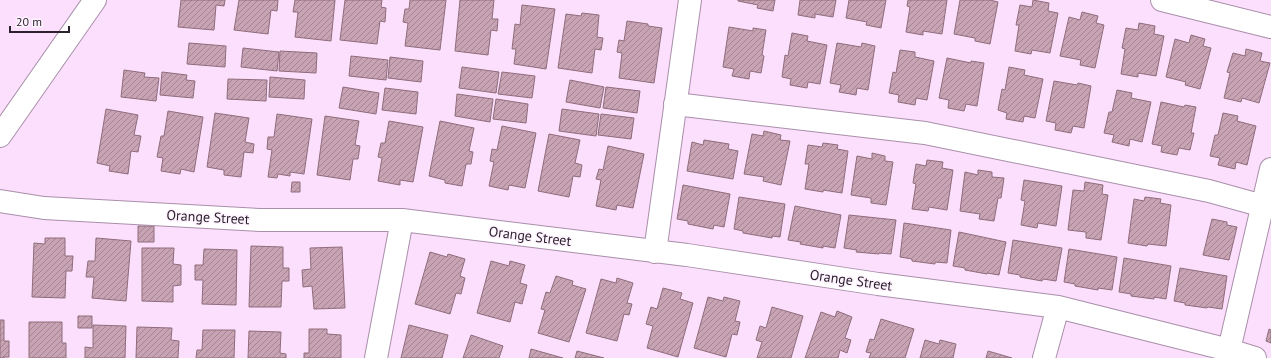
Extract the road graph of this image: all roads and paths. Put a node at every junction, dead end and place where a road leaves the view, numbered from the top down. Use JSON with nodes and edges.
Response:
{"nodes":[{"id":1,"x":95,"y":0,"type":"edge"},
{"id":2,"x":690,"y":0,"type":"edge"},
{"id":3,"x":1162,"y":0,"type":"edge"},
{"id":4,"x":1271,"y":27,"type":"edge"},
{"id":5,"x":675,"y":104,"type":"junction"},
{"id":6,"x":0,"y":136,"type":"edge"},
{"id":7,"x":1271,"y":169,"type":"edge"},
{"id":8,"x":0,"y":201,"type":"edge"},
{"id":9,"x":1263,"y":206,"type":"junction"},
{"id":10,"x":402,"y":220,"type":"junction"},
{"id":11,"x":655,"y":252,"type":"junction"},
{"id":12,"x":1058,"y":306,"type":"junction"},
{"id":13,"x":1229,"y":350,"type":"junction"},
{"id":14,"x":376,"y":358,"type":"edge"},
{"id":15,"x":1044,"y":358,"type":"edge"},
{"id":16,"x":1255,"y":358,"type":"edge"}],
"edges":[{"from":1,"to":6,"type":"street"},
{"from":2,"to":5,"type":"street"},
{"from":3,"to":4,"type":"street"},
{"from":5,"to":9,"type":"street"},
{"from":5,"to":11,"type":"street"},
{"from":7,"to":9,"type":"street"},
{"from":8,"to":10,"type":"street","name":"Orange Street"},
{"from":9,"to":13,"type":"street"},
{"from":10,"to":11,"type":"street","name":"Orange Street"},
{"from":10,"to":14,"type":"street"},
{"from":11,"to":12,"type":"street","name":"Orange Street"},
{"from":12,"to":13,"type":"street","name":"Orange Street"},
{"from":12,"to":15,"type":"street"},
{"from":13,"to":16,"type":"street","name":"Orange Street"}]}
